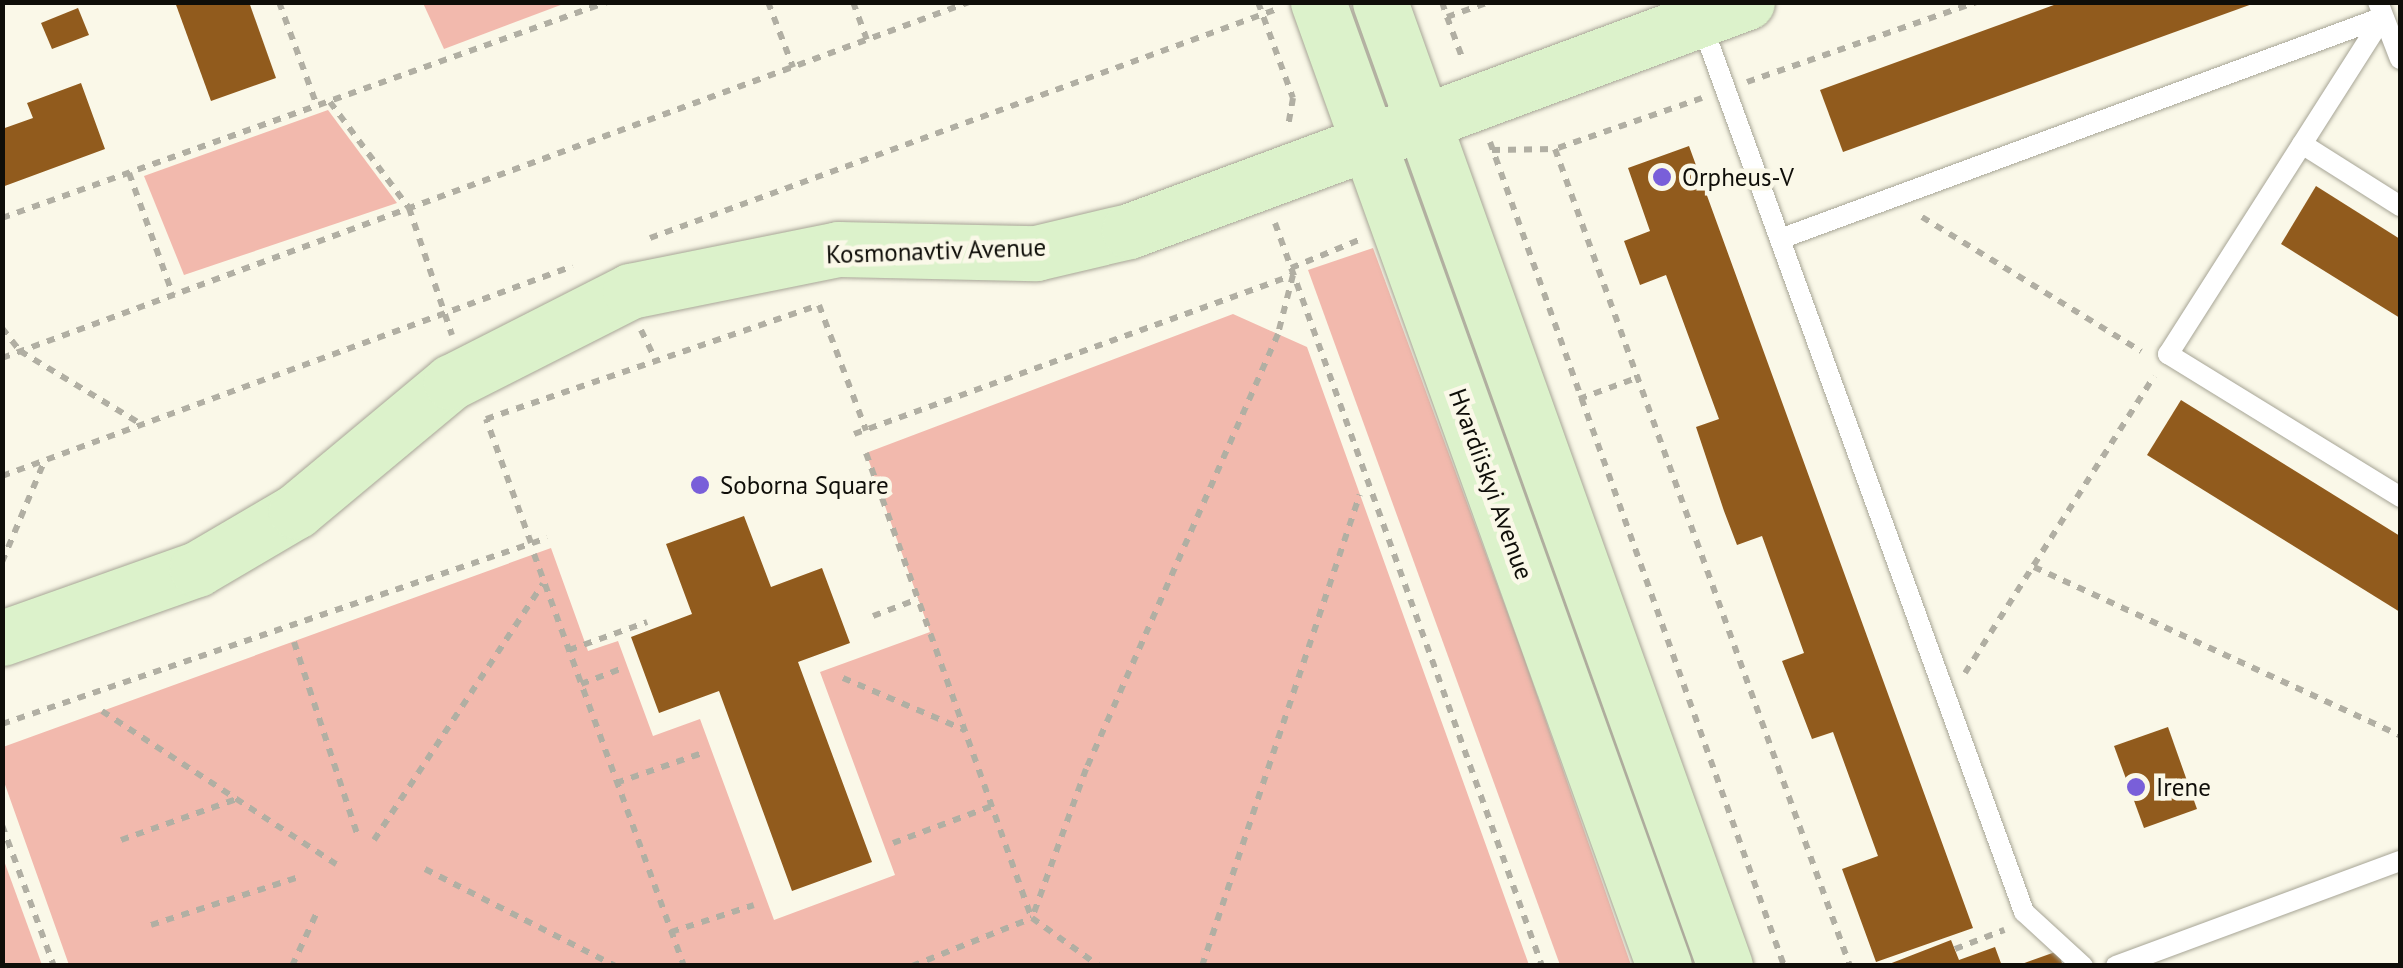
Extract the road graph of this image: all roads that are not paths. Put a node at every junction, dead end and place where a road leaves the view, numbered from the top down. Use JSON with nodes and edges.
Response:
{"nodes":[{"id":1,"x":1318,"y":2,"type":"edge"},
{"id":2,"x":1380,"y":2,"type":"edge"},
{"id":3,"x":2381,"y":10,"type":"edge"},
{"id":4,"x":1724,"y":11,"type":"edge"},
{"id":5,"x":2400,"y":59,"type":"edge"},
{"id":6,"x":1422,"y":121,"type":"junction"},
{"id":7,"x":1368,"y":141,"type":"junction"},
{"id":8,"x":2302,"y":144,"type":"junction"},
{"id":9,"x":2400,"y":206,"type":"edge"},
{"id":10,"x":1780,"y":239,"type":"junction"},
{"id":11,"x":2400,"y":497,"type":"edge"},
{"id":12,"x":2,"y":638,"type":"edge"},
{"id":13,"x":2400,"y":861,"type":"edge"},
{"id":14,"x":1664,"y":966,"type":"edge"},
{"id":15,"x":1725,"y":966,"type":"edge"},
{"id":16,"x":2083,"y":966,"type":"edge"},
{"id":17,"x":2116,"y":966,"type":"edge"}],
"edges":[{"from":1,"to":7,"type":"main road","name":"Hvardiiskyi Avenue"},
{"from":2,"to":6,"type":"main road"},
{"from":3,"to":5,"type":"lane"},
{"from":3,"to":8,"type":"lane"},
{"from":3,"to":10,"type":"lane"},
{"from":4,"to":6,"type":"main road","name":"Kosmonavtiv Avenue"},
{"from":4,"to":10,"type":"lane"},
{"from":6,"to":7,"type":"main road","name":"Kosmonavtiv Avenue"},
{"from":6,"to":15,"type":"main road"},
{"from":7,"to":12,"type":"main road","name":"Kosmonavtiv Avenue"},
{"from":7,"to":14,"type":"main road","name":"Hvardiiskyi Avenue"},
{"from":8,"to":9,"type":"lane"},
{"from":8,"to":11,"type":"lane"},
{"from":10,"to":16,"type":"lane"},
{"from":13,"to":17,"type":"lane"}]}
